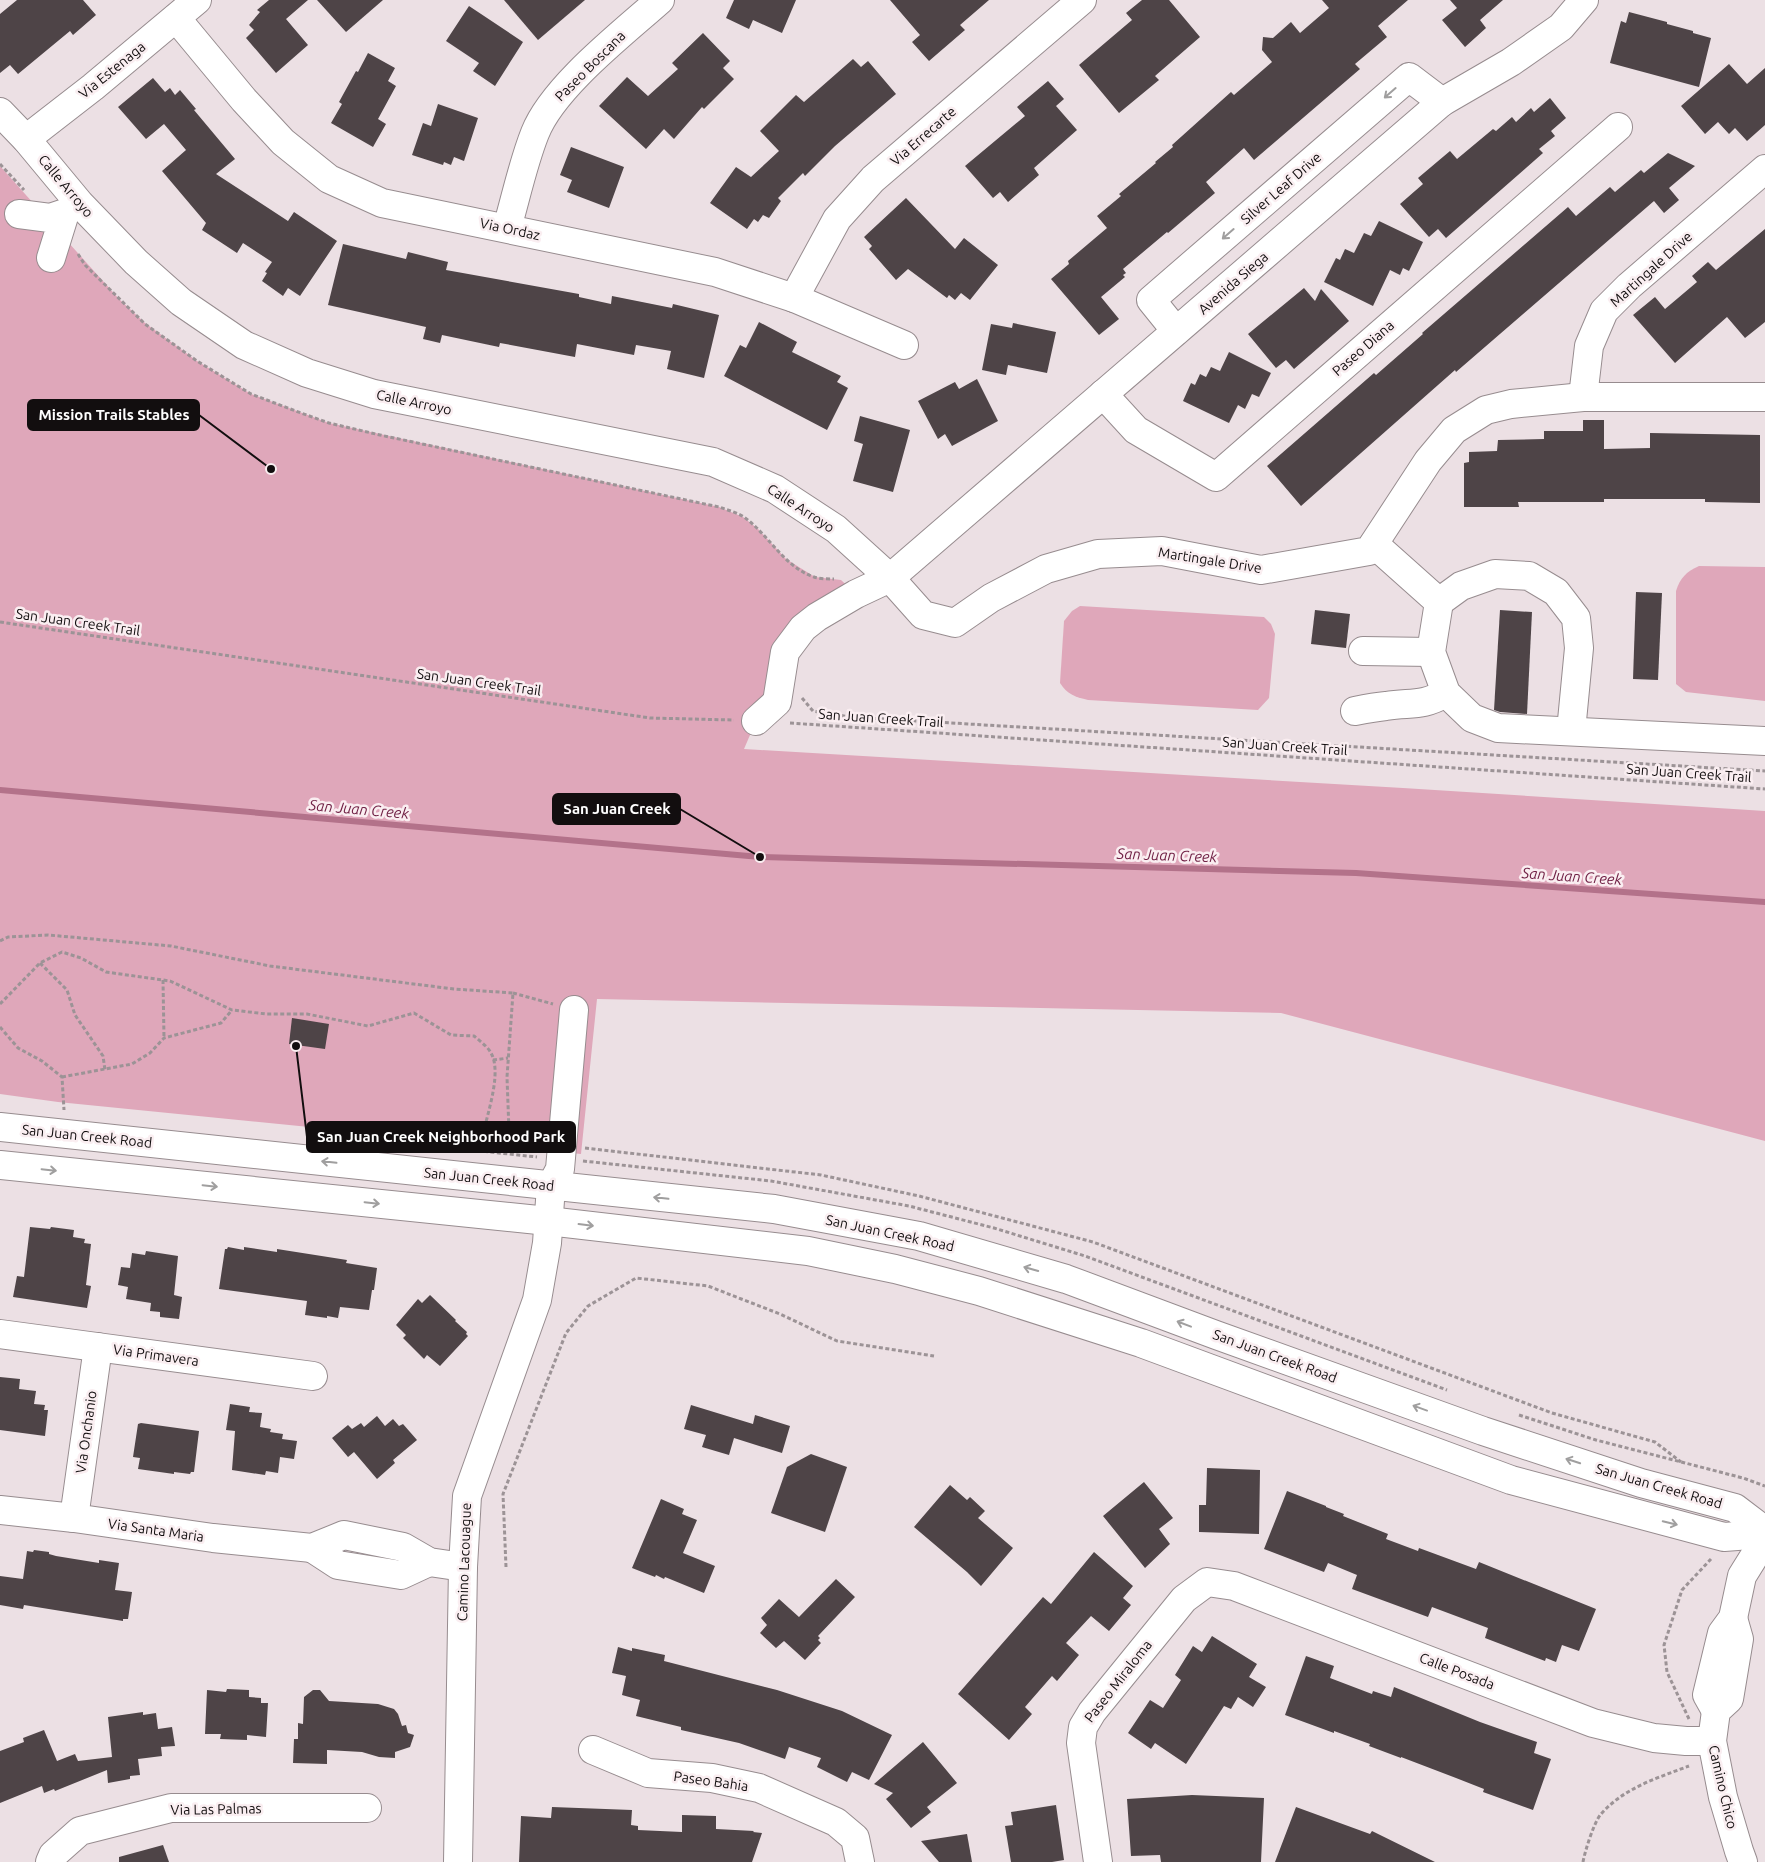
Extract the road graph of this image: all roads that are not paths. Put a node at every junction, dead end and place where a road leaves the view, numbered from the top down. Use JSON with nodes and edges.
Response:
{"nodes":[{"id":1,"x":197,"y":0,"type":"edge"},
{"id":2,"x":660,"y":0,"type":"edge"},
{"id":3,"x":1082,"y":0,"type":"edge"},
{"id":4,"x":1584,"y":0,"type":"edge"},
{"id":5,"x":176,"y":18,"type":"junction"},
{"id":6,"x":1442,"y":102,"type":"junction"},
{"id":7,"x":0,"y":112,"type":"edge"},
{"id":8,"x":1618,"y":127,"type":"dead end"},
{"id":9,"x":26,"y":139,"type":"junction"},
{"id":10,"x":1765,"y":169,"type":"edge"},
{"id":11,"x":72,"y":209,"type":"junction"},
{"id":12,"x":20,"y":214,"type":"dead end"},
{"id":13,"x":507,"y":228,"type":"junction"},
{"id":14,"x":51,"y":258,"type":"dead end"},
{"id":15,"x":794,"y":298,"type":"junction"},
{"id":16,"x":1176,"y":332,"type":"junction"},
{"id":17,"x":904,"y":345,"type":"dead end"},
{"id":18,"x":1103,"y":394,"type":"junction"},
{"id":19,"x":1583,"y":397,"type":"junction"},
{"id":20,"x":1765,"y":397,"type":"edge"},
{"id":21,"x":1374,"y":544,"type":"junction"},
{"id":22,"x":890,"y":578,"type":"junction"},
{"id":23,"x":1439,"y":602,"type":"junction"},
{"id":24,"x":1363,"y":651,"type":"dead end"},
{"id":25,"x":1431,"y":652,"type":"junction"},
{"id":26,"x":1446,"y":693,"type":"junction"},
{"id":27,"x":1354,"y":711,"type":"dead end"},
{"id":28,"x":756,"y":721,"type":"road end"},
{"id":29,"x":1571,"y":731,"type":"junction"},
{"id":30,"x":1765,"y":741,"type":"edge"},
{"id":31,"x":574,"y":1010,"type":"road end"},
{"id":32,"x":0,"y":1127,"type":"edge"},
{"id":33,"x":0,"y":1166,"type":"edge"},
{"id":34,"x":551,"y":1186,"type":"junction"},
{"id":35,"x":548,"y":1221,"type":"junction"},
{"id":36,"x":0,"y":1334,"type":"edge"},
{"id":37,"x":98,"y":1347,"type":"junction"},
{"id":38,"x":313,"y":1376,"type":"dead end"},
{"id":39,"x":0,"y":1510,"type":"edge"},
{"id":40,"x":74,"y":1518,"type":"junction"},
{"id":41,"x":1765,"y":1532,"type":"edge"},
{"id":42,"x":1765,"y":1539,"type":"edge"},
{"id":43,"x":373,"y":1541,"type":"junction"},
{"id":44,"x":312,"y":1548,"type":"junction"},
{"id":45,"x":428,"y":1562,"type":"junction"},
{"id":46,"x":463,"y":1567,"type":"junction"},
{"id":47,"x":367,"y":1570,"type":"junction"},
{"id":48,"x":1207,"y":1582,"type":"joint"},
{"id":49,"x":1712,"y":1741,"type":"junction"},
{"id":50,"x":594,"y":1750,"type":"dead end"},
{"id":51,"x":367,"y":1808,"type":"dead end"},
{"id":52,"x":50,"y":1862,"type":"edge"},
{"id":53,"x":458,"y":1862,"type":"edge"},
{"id":54,"x":860,"y":1862,"type":"edge"},
{"id":55,"x":1098,"y":1862,"type":"edge"},
{"id":56,"x":1744,"y":1862,"type":"edge"}],
"edges":[{"from":1,"to":5,"type":"street","name":"Via Estenaga"},
{"from":2,"to":13,"type":"street","name":"Paseo Boscana"},
{"from":3,"to":15,"type":"street","name":"Via Errecarte"},
{"from":4,"to":6,"type":"street","name":"Avenida Siega"},
{"from":5,"to":9,"type":"street","name":"Via Estenaga"},
{"from":5,"to":13,"type":"street","name":"Via Ordaz"},
{"from":6,"to":16,"type":"street","name":"Avenida Siega"},
{"from":6,"to":16,"type":"street","name":"Silver Leaf Drive","one_way":true},
{"from":7,"to":9,"type":"street","name":"Calle Arroyo"},
{"from":8,"to":18,"type":"street","name":"Paseo Diana"},
{"from":9,"to":11,"type":"street","name":"Calle Arroyo"},
{"from":10,"to":19,"type":"street","name":"Martingale Drive"},
{"from":11,"to":12,"type":"street"},
{"from":11,"to":14,"type":"street"},
{"from":11,"to":22,"type":"street","name":"Calle Arroyo"},
{"from":13,"to":15,"type":"street","name":"Via Ordaz"},
{"from":15,"to":17,"type":"street","name":"Via Ordaz"},
{"from":16,"to":18,"type":"street","name":"Avenida Siega"},
{"from":18,"to":22,"type":"street","name":"Avenida Siega"},
{"from":19,"to":20,"type":"street"},
{"from":19,"to":21,"type":"street"},
{"from":21,"to":22,"type":"street","name":"Martingale Drive"},
{"from":21,"to":23,"type":"street"},
{"from":22,"to":28,"type":"street","name":"Avenida Siega"},
{"from":23,"to":25,"type":"street"},
{"from":23,"to":29,"type":"street"},
{"from":24,"to":25,"type":"street"},
{"from":25,"to":26,"type":"street"},
{"from":26,"to":27,"type":"street"},
{"from":26,"to":29,"type":"street"},
{"from":29,"to":30,"type":"street"},
{"from":31,"to":34,"type":"street","name":"Camino Lacouague"},
{"from":34,"to":32,"type":"street","name":"San Juan Creek Road","one_way":true},
{"from":33,"to":35,"type":"street","name":"San Juan Creek Road","one_way":true},
{"from":34,"to":35,"type":"street","name":"Camino Lacouague"},
{"from":41,"to":34,"type":"street","name":"San Juan Creek Road","one_way":true},
{"from":35,"to":41,"type":"street","name":"San Juan Creek Road","one_way":true},
{"from":35,"to":46,"type":"street","name":"Camino Lacouague"},
{"from":36,"to":37,"type":"street","name":"Via Primavera"},
{"from":37,"to":38,"type":"street","name":"Via Primavera"},
{"from":37,"to":40,"type":"street","name":"Via Onchanio"},
{"from":39,"to":40,"type":"street","name":"Via Santa Maria"},
{"from":40,"to":44,"type":"street","name":"Via Santa Maria"},
{"from":42,"to":49,"type":"street","name":"Camino Chico"},
{"from":43,"to":44,"type":"street","name":"Via Santa Maria"},
{"from":43,"to":45,"type":"street","name":"Via Santa Maria"},
{"from":43,"to":47,"type":"street"},
{"from":44,"to":47,"type":"street","name":"Via Santa Maria"},
{"from":45,"to":46,"type":"street","name":"Via Santa Maria"},
{"from":45,"to":47,"type":"street","name":"Via Santa Maria"},
{"from":46,"to":53,"type":"street","name":"Camino Lacouague"},
{"from":48,"to":49,"type":"street","name":"Calle Posada"},
{"from":48,"to":55,"type":"street","name":"Paseo Miraloma"},
{"from":49,"to":56,"type":"street","name":"Camino Chico"},
{"from":50,"to":54,"type":"street","name":"Paseo Bahia"},
{"from":51,"to":52,"type":"street","name":"Via Las Palmas"}]}
